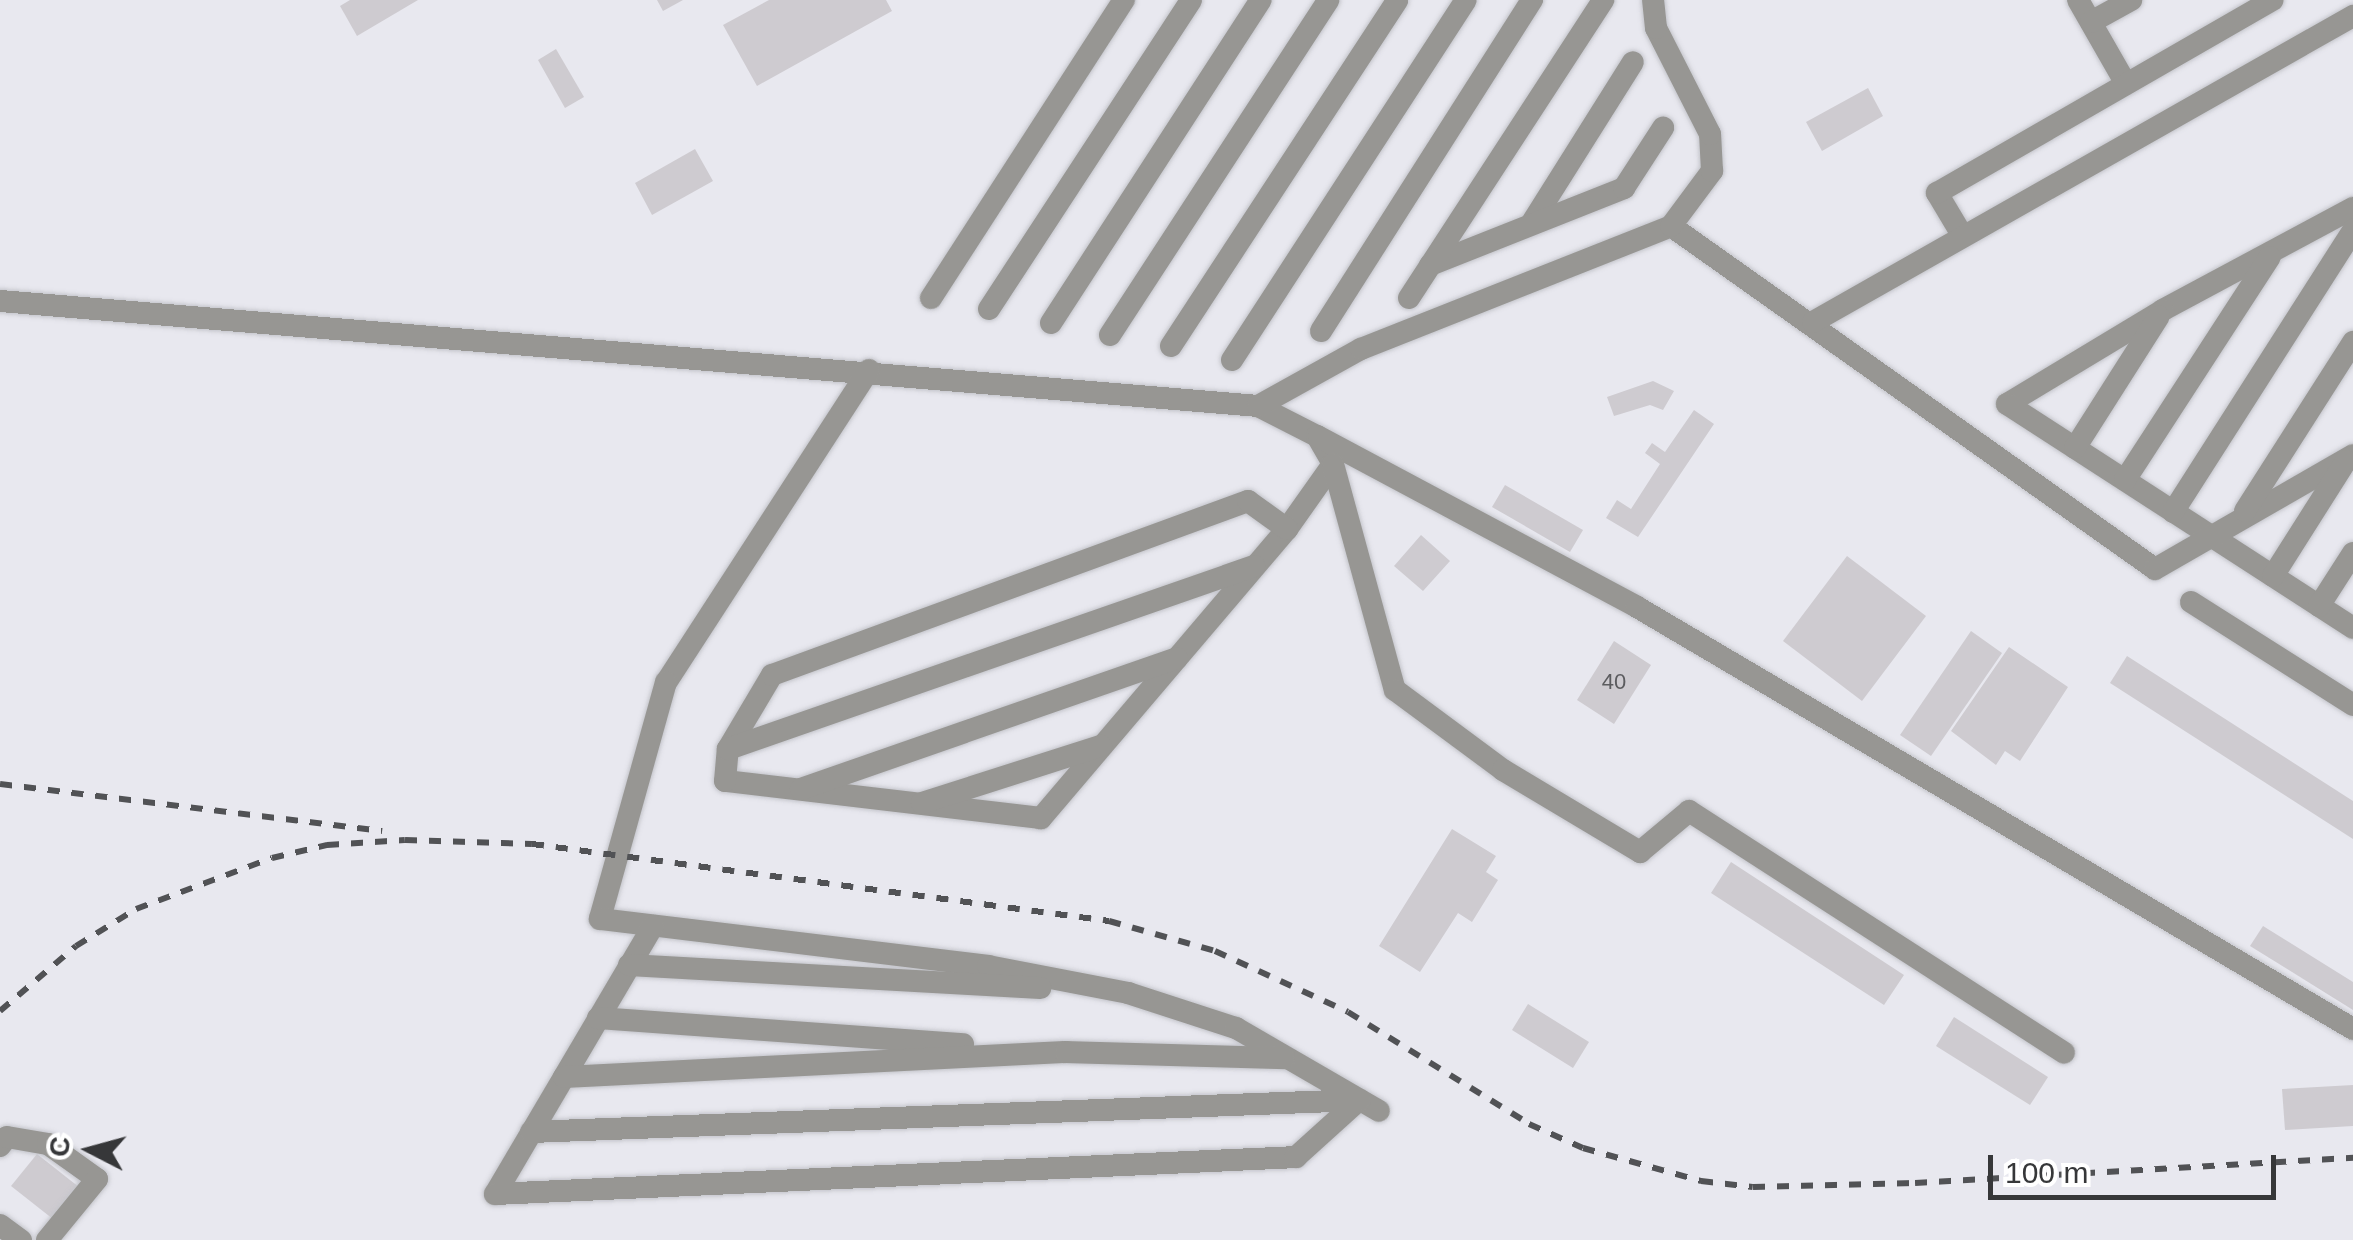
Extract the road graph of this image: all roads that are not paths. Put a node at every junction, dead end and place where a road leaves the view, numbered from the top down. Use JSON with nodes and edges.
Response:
{"nodes":[{"id":1,"x":1124,"y":0,"type":"edge"},
{"id":2,"x":1192,"y":0,"type":"edge"},
{"id":3,"x":1261,"y":0,"type":"edge"},
{"id":4,"x":1328,"y":0,"type":"edge"},
{"id":5,"x":1397,"y":0,"type":"edge"},
{"id":6,"x":1466,"y":0,"type":"edge"},
{"id":7,"x":1532,"y":0,"type":"edge"},
{"id":8,"x":1602,"y":0,"type":"edge"},
{"id":9,"x":1653,"y":0,"type":"edge"},
{"id":10,"x":2078,"y":0,"type":"edge"},
{"id":11,"x":2131,"y":0,"type":"edge"},
{"id":12,"x":2272,"y":0,"type":"edge"},
{"id":13,"x":2353,"y":16,"type":"edge"},
{"id":14,"x":2090,"y":22,"type":"junction"},
{"id":15,"x":1633,"y":62,"type":"dead end"},
{"id":16,"x":2124,"y":82,"type":"junction"},
{"id":17,"x":1664,"y":128,"type":"dead end"},
{"id":18,"x":2353,"y":208,"type":"edge"},
{"id":19,"x":1531,"y":224,"type":"junction"},
{"id":20,"x":1671,"y":226,"type":"junction"},
{"id":21,"x":2353,"y":230,"type":"edge"},
{"id":22,"x":1962,"y":236,"type":"junction"},
{"id":23,"x":2272,"y":253,"type":"junction"},
{"id":24,"x":1430,"y":264,"type":"junction"},
{"id":25,"x":930,"y":298,"type":"dead end"},
{"id":26,"x":1408,"y":298,"type":"dead end"},
{"id":27,"x":0,"y":301,"type":"edge"},
{"id":28,"x":989,"y":310,"type":"dead end"},
{"id":29,"x":2163,"y":310,"type":"junction"},
{"id":30,"x":1813,"y":322,"type":"junction"},
{"id":31,"x":1051,"y":323,"type":"dead end"},
{"id":32,"x":1320,"y":331,"type":"dead end"},
{"id":33,"x":1110,"y":335,"type":"dead end"},
{"id":34,"x":2353,"y":342,"type":"edge"},
{"id":35,"x":1171,"y":346,"type":"dead end"},
{"id":36,"x":1232,"y":360,"type":"dead end"},
{"id":37,"x":870,"y":370,"type":"junction"},
{"id":38,"x":1258,"y":406,"type":"junction"},
{"id":39,"x":1316,"y":436,"type":"junction"},
{"id":40,"x":2076,"y":448,"type":"junction"},
{"id":41,"x":2351,"y":454,"type":"edge"},
{"id":42,"x":1333,"y":464,"type":"junction"},
{"id":43,"x":2125,"y":480,"type":"junction"},
{"id":44,"x":2173,"y":512,"type":"junction"},
{"id":45,"x":2243,"y":514,"type":"junction"},
{"id":46,"x":1288,"y":529,"type":"junction"},
{"id":47,"x":2207,"y":534,"type":"junction"},
{"id":48,"x":2353,"y":553,"type":"edge"},
{"id":49,"x":1254,"y":566,"type":"junction"},
{"id":50,"x":2272,"y":576,"type":"junction"},
{"id":51,"x":2191,"y":602,"type":"dead end"},
{"id":52,"x":2319,"y":606,"type":"junction"},
{"id":53,"x":2353,"y":628,"type":"edge"},
{"id":54,"x":1177,"y":658,"type":"junction"},
{"id":55,"x":2353,"y":705,"type":"edge"},
{"id":56,"x":1103,"y":745,"type":"junction"},
{"id":57,"x":728,"y":750,"type":"junction"},
{"id":58,"x":793,"y":792,"type":"junction"},
{"id":59,"x":914,"y":805,"type":"junction"},
{"id":60,"x":652,"y":926,"type":"junction"},
{"id":61,"x":629,"y":966,"type":"junction"},
{"id":62,"x":1128,"y":993,"type":"junction"},
{"id":63,"x":598,"y":1018,"type":"junction"},
{"id":64,"x":2353,"y":1029,"type":"edge"},
{"id":65,"x":1066,"y":1052,"type":"junction"},
{"id":66,"x":2064,"y":1052,"type":"dead end"},
{"id":67,"x":1287,"y":1058,"type":"junction"},
{"id":68,"x":564,"y":1076,"type":"junction"},
{"id":69,"x":1369,"y":1105,"type":"junction"},
{"id":70,"x":531,"y":1132,"type":"junction"},
{"id":71,"x":0,"y":1146,"type":"edge"},
{"id":72,"x":0,"y":1225,"type":"edge"},
{"id":73,"x":22,"y":1240,"type":"edge"},
{"id":74,"x":46,"y":1240,"type":"edge"}],
"edges":[{"from":1,"to":25,"type":"street"},
{"from":2,"to":28,"type":"street"},
{"from":3,"to":31,"type":"street"},
{"from":4,"to":33,"type":"street"},
{"from":5,"to":35,"type":"street"},
{"from":6,"to":36,"type":"street"},
{"from":7,"to":32,"type":"street"},
{"from":8,"to":24,"type":"street"},
{"from":9,"to":20,"type":"street"},
{"from":10,"to":14,"type":"street"},
{"from":11,"to":14,"type":"street"},
{"from":12,"to":16,"type":"street"},
{"from":13,"to":22,"type":"street"},
{"from":14,"to":16,"type":"street"},
{"from":15,"to":19,"type":"street"},
{"from":16,"to":22,"type":"street"},
{"from":17,"to":19,"type":"street"},
{"from":18,"to":23,"type":"street"},
{"from":19,"to":24,"type":"street"},
{"from":20,"to":30,"type":"street"},
{"from":20,"to":38,"type":"street"},
{"from":21,"to":44,"type":"street"},
{"from":22,"to":30,"type":"street"},
{"from":23,"to":29,"type":"street"},
{"from":23,"to":43,"type":"street"},
{"from":24,"to":26,"type":"street"},
{"from":27,"to":37,"type":"street"},
{"from":29,"to":40,"type":"street"},
{"from":29,"to":40,"type":"street"},
{"from":30,"to":47,"type":"street"},
{"from":34,"to":45,"type":"street"},
{"from":37,"to":38,"type":"street"},
{"from":37,"to":60,"type":"street"},
{"from":38,"to":39,"type":"street"},
{"from":39,"to":42,"type":"street"},
{"from":39,"to":64,"type":"street"},
{"from":40,"to":43,"type":"street"},
{"from":41,"to":45,"type":"street"},
{"from":41,"to":50,"type":"street"},
{"from":42,"to":46,"type":"street"},
{"from":42,"to":66,"type":"street"},
{"from":43,"to":44,"type":"street"},
{"from":44,"to":47,"type":"street"},
{"from":45,"to":47,"type":"street"},
{"from":46,"to":49,"type":"street"},
{"from":46,"to":57,"type":"street"},
{"from":47,"to":50,"type":"street"},
{"from":48,"to":52,"type":"street"},
{"from":49,"to":54,"type":"street"},
{"from":49,"to":57,"type":"street"},
{"from":50,"to":52,"type":"street"},
{"from":51,"to":55,"type":"street"},
{"from":52,"to":53,"type":"street"},
{"from":54,"to":56,"type":"street"},
{"from":54,"to":58,"type":"street"},
{"from":56,"to":59,"type":"street"},
{"from":56,"to":59,"type":"street"},
{"from":57,"to":58,"type":"street"},
{"from":58,"to":59,"type":"street"},
{"from":60,"to":61,"type":"street"},
{"from":60,"to":62,"type":"street"},
{"from":61,"to":62,"type":"street"},
{"from":61,"to":63,"type":"street"},
{"from":62,"to":67,"type":"street"},
{"from":63,"to":65,"type":"street"},
{"from":63,"to":68,"type":"street"},
{"from":65,"to":67,"type":"street"},
{"from":65,"to":68,"type":"street"},
{"from":67,"to":69,"type":"street"},
{"from":68,"to":70,"type":"street"},
{"from":69,"to":70,"type":"street"},
{"from":69,"to":70,"type":"street"},
{"from":71,"to":74,"type":"street"},
{"from":72,"to":73,"type":"street"}]}
